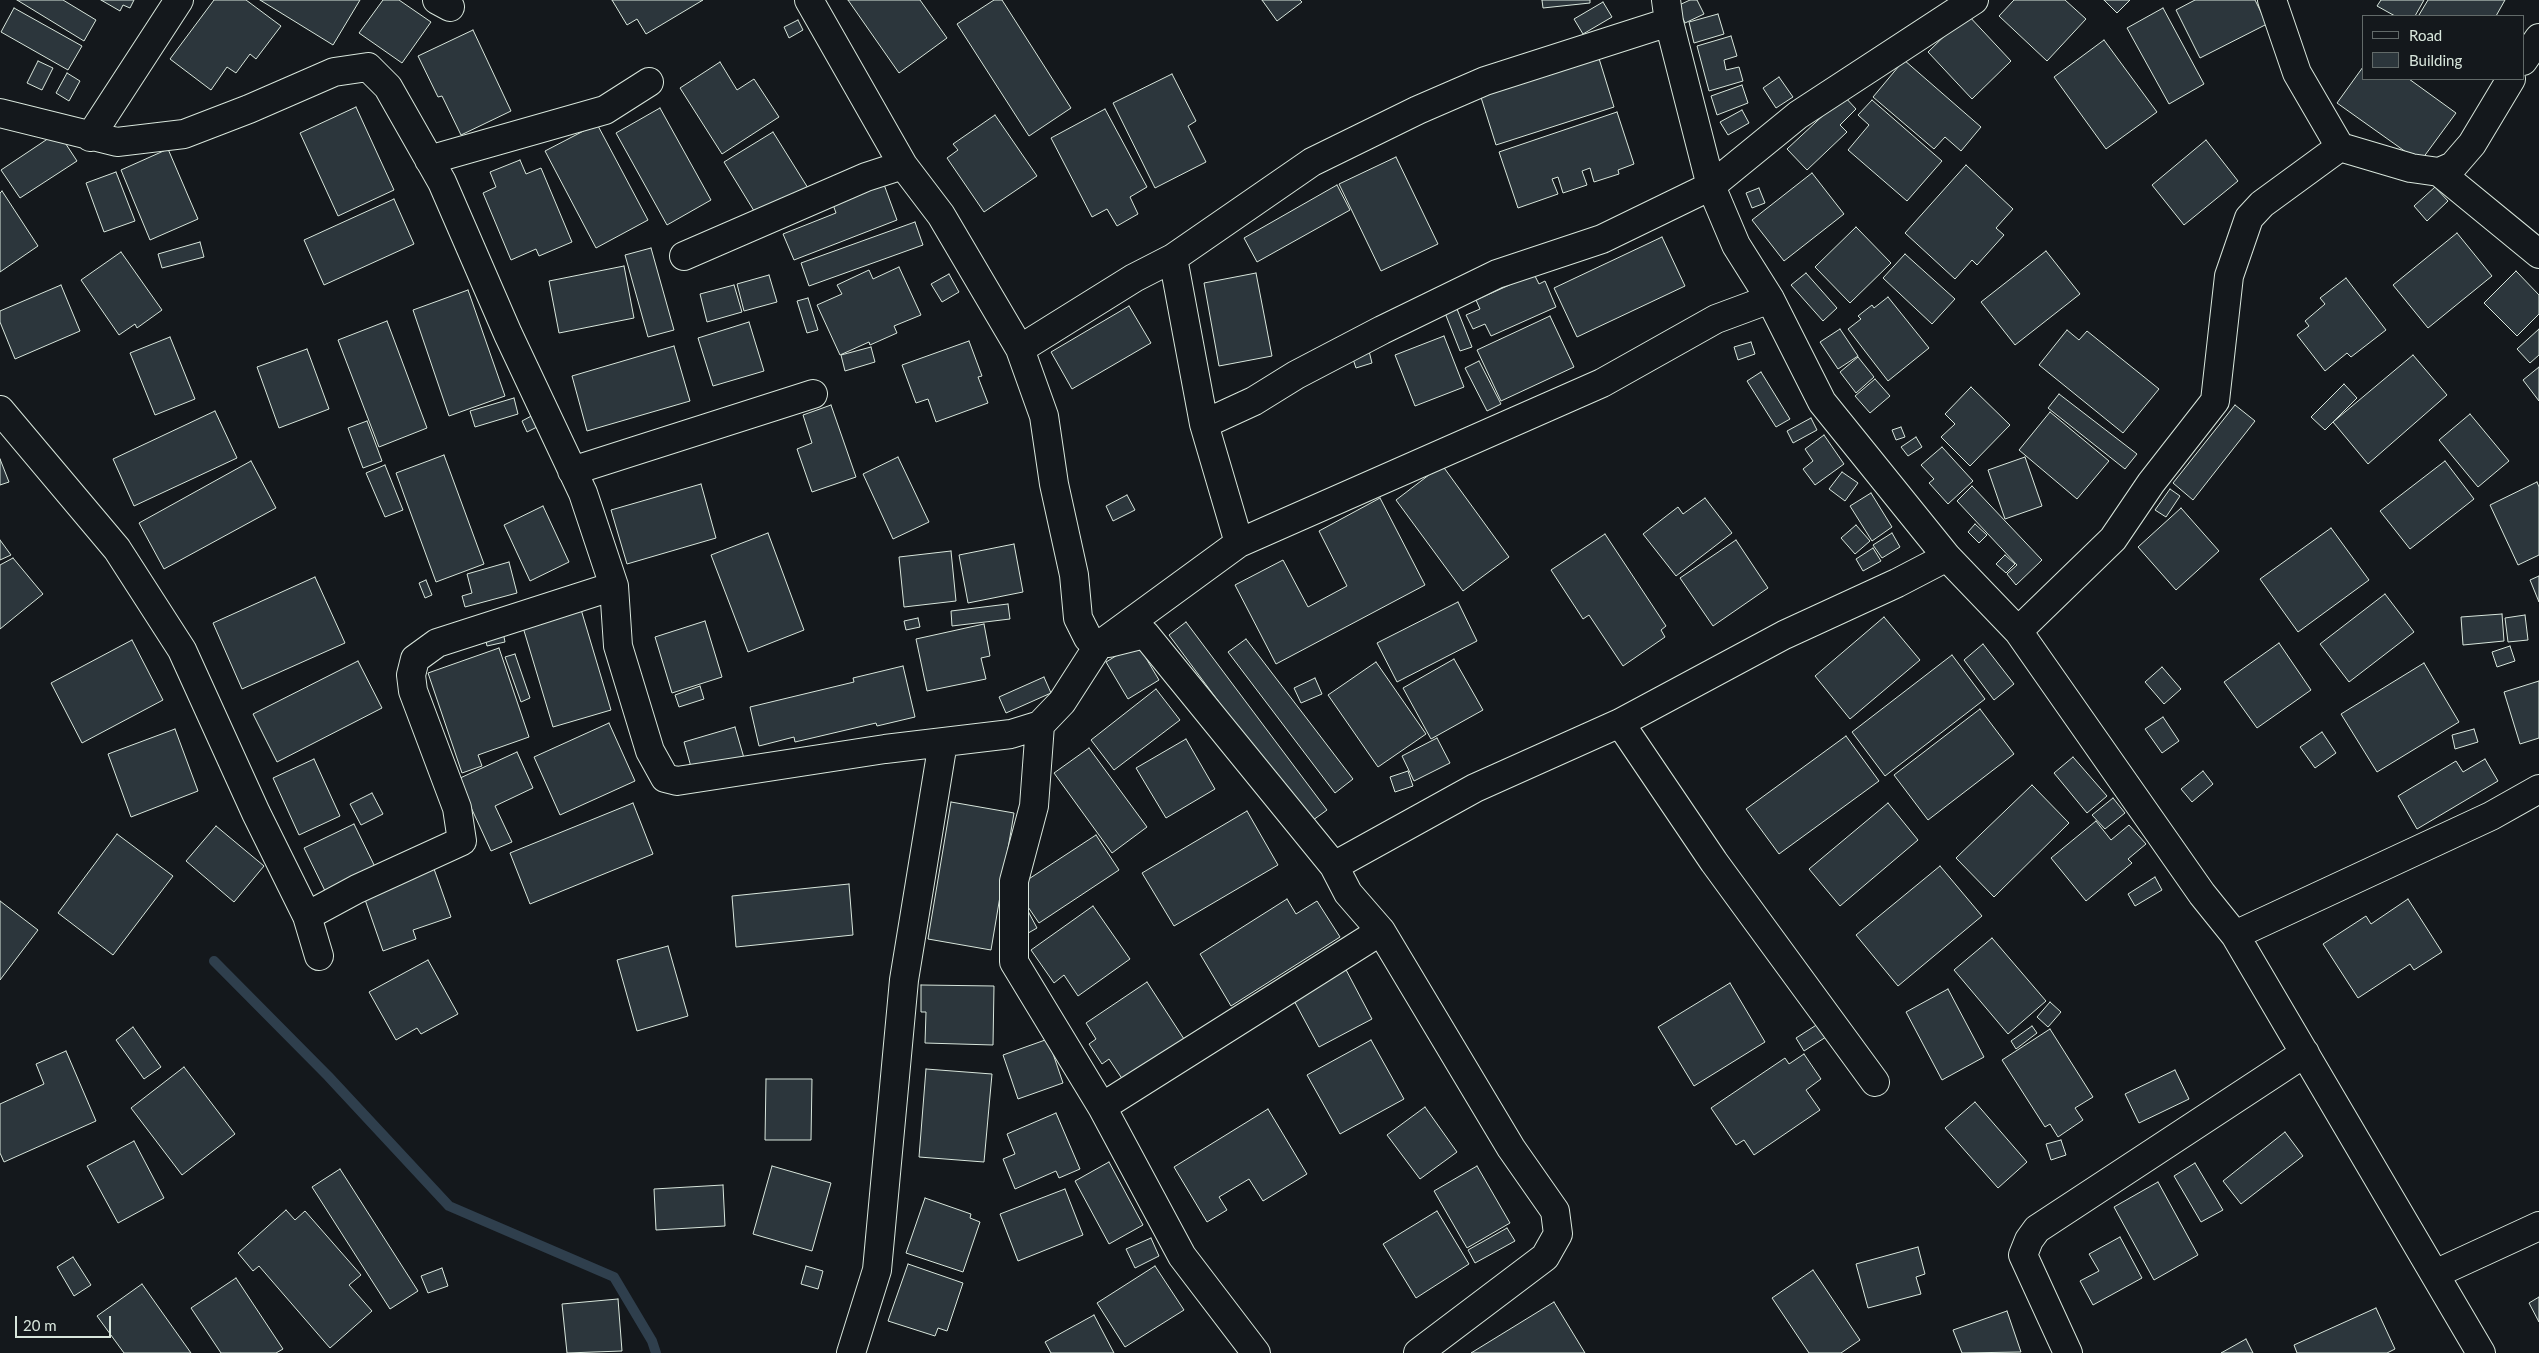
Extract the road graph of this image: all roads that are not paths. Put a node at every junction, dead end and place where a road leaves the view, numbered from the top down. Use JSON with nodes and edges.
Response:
{"nodes":[{"id":1,"x":179,"y":0,"type":"edge"},
{"id":2,"x":808,"y":0,"type":"edge"},
{"id":3,"x":1974,"y":0,"type":"edge"},
{"id":4,"x":2272,"y":0,"type":"edge"},
{"id":5,"x":1667,"y":11,"type":"edge"},
{"id":6,"x":2539,"y":38,"type":"edge"},
{"id":7,"x":2524,"y":60,"type":"edge"},
{"id":8,"x":2510,"y":80,"type":"edge"},
{"id":9,"x":649,"y":82,"type":"dead end"},
{"id":10,"x":0,"y":113,"type":"edge"},
{"id":11,"x":90,"y":137,"type":"junction"},
{"id":12,"x":2340,"y":147,"type":"junction"},
{"id":13,"x":429,"y":160,"type":"junction"},
{"id":14,"x":903,"y":165,"type":"junction"},
{"id":15,"x":2439,"y":172,"type":"junction"},
{"id":16,"x":1712,"y":186,"type":"junction"},
{"id":17,"x":2539,"y":254,"type":"edge"},
{"id":18,"x":684,"y":256,"type":"dead end"},
{"id":19,"x":1173,"y":258,"type":"junction"},
{"id":20,"x":1770,"y":299,"type":"junction"},
{"id":21,"x":1020,"y":349,"type":"junction"},
{"id":22,"x":813,"y":394,"type":"dead end"},
{"id":23,"x":0,"y":410,"type":"edge"},
{"id":24,"x":1204,"y":424,"type":"junction"},
{"id":25,"x":572,"y":471,"type":"junction"},
{"id":26,"x":1239,"y":543,"type":"junction"},
{"id":27,"x":1948,"y":557,"type":"junction"},
{"id":28,"x":614,"y":586,"type":"junction"},
{"id":29,"x":2018,"y":631,"type":"junction"},
{"id":30,"x":1098,"y":646,"type":"junction"},
{"id":31,"x":1620,"y":723,"type":"junction"},
{"id":32,"x":1040,"y":725,"type":"junction"},
{"id":33,"x":943,"y":742,"type":"junction"},
{"id":34,"x":2539,"y":789,"type":"edge"},
{"id":35,"x":1334,"y":866,"type":"junction"},
{"id":36,"x":307,"y":916,"type":"junction"},
{"id":37,"x":1381,"y":931,"type":"junction"},
{"id":38,"x":2235,"y":934,"type":"junction"},
{"id":39,"x":318,"y":956,"type":"dead end"},
{"id":40,"x":2305,"y":1053,"type":"junction"},
{"id":41,"x":1875,"y":1082,"type":"dead end"},
{"id":42,"x":1102,"y":1107,"type":"junction"},
{"id":43,"x":2539,"y":1226,"type":"edge"},
{"id":44,"x":2435,"y":1274,"type":"junction"},
{"id":45,"x":851,"y":1353,"type":"edge"},
{"id":46,"x":1256,"y":1353,"type":"edge"},
{"id":47,"x":1418,"y":1353,"type":"edge"},
{"id":48,"x":2068,"y":1353,"type":"edge"},
{"id":49,"x":2481,"y":1353,"type":"edge"}],
"edges":[{"from":1,"to":11,"type":"street"},
{"from":2,"to":14,"type":"street"},
{"from":3,"to":16,"type":"street"},
{"from":4,"to":12,"type":"street"},
{"from":5,"to":16,"type":"street"},
{"from":5,"to":19,"type":"street"},
{"from":6,"to":7,"type":"street"},
{"from":8,"to":15,"type":"street"},
{"from":9,"to":13,"type":"street"},
{"from":10,"to":11,"type":"street"},
{"from":11,"to":13,"type":"street"},
{"from":12,"to":15,"type":"street"},
{"from":12,"to":29,"type":"street"},
{"from":13,"to":25,"type":"street"},
{"from":14,"to":18,"type":"street"},
{"from":14,"to":21,"type":"street"},
{"from":15,"to":17,"type":"street"},
{"from":16,"to":20,"type":"street"},
{"from":16,"to":24,"type":"street"},
{"from":19,"to":21,"type":"street"},
{"from":19,"to":24,"type":"street"},
{"from":20,"to":26,"type":"street"},
{"from":20,"to":27,"type":"street"},
{"from":21,"to":30,"type":"street"},
{"from":22,"to":25,"type":"street"},
{"from":23,"to":36,"type":"street"},
{"from":24,"to":26,"type":"street"},
{"from":25,"to":28,"type":"street"},
{"from":26,"to":30,"type":"street"},
{"from":27,"to":29,"type":"street"},
{"from":27,"to":31,"type":"street"},
{"from":28,"to":33,"type":"street"},
{"from":28,"to":36,"type":"street"},
{"from":29,"to":38,"type":"street"},
{"from":30,"to":32,"type":"street"},
{"from":30,"to":35,"type":"street"},
{"from":31,"to":35,"type":"street"},
{"from":31,"to":41,"type":"street"},
{"from":32,"to":33,"type":"street"},
{"from":32,"to":42,"type":"street"},
{"from":33,"to":45,"type":"street"},
{"from":34,"to":38,"type":"street"},
{"from":35,"to":37,"type":"street"},
{"from":36,"to":39,"type":"street"},
{"from":37,"to":42,"type":"street"},
{"from":37,"to":47,"type":"street"},
{"from":38,"to":40,"type":"street"},
{"from":40,"to":44,"type":"street"},
{"from":40,"to":48,"type":"street"},
{"from":42,"to":46,"type":"street"},
{"from":43,"to":44,"type":"street"},
{"from":44,"to":49,"type":"street"}]}
